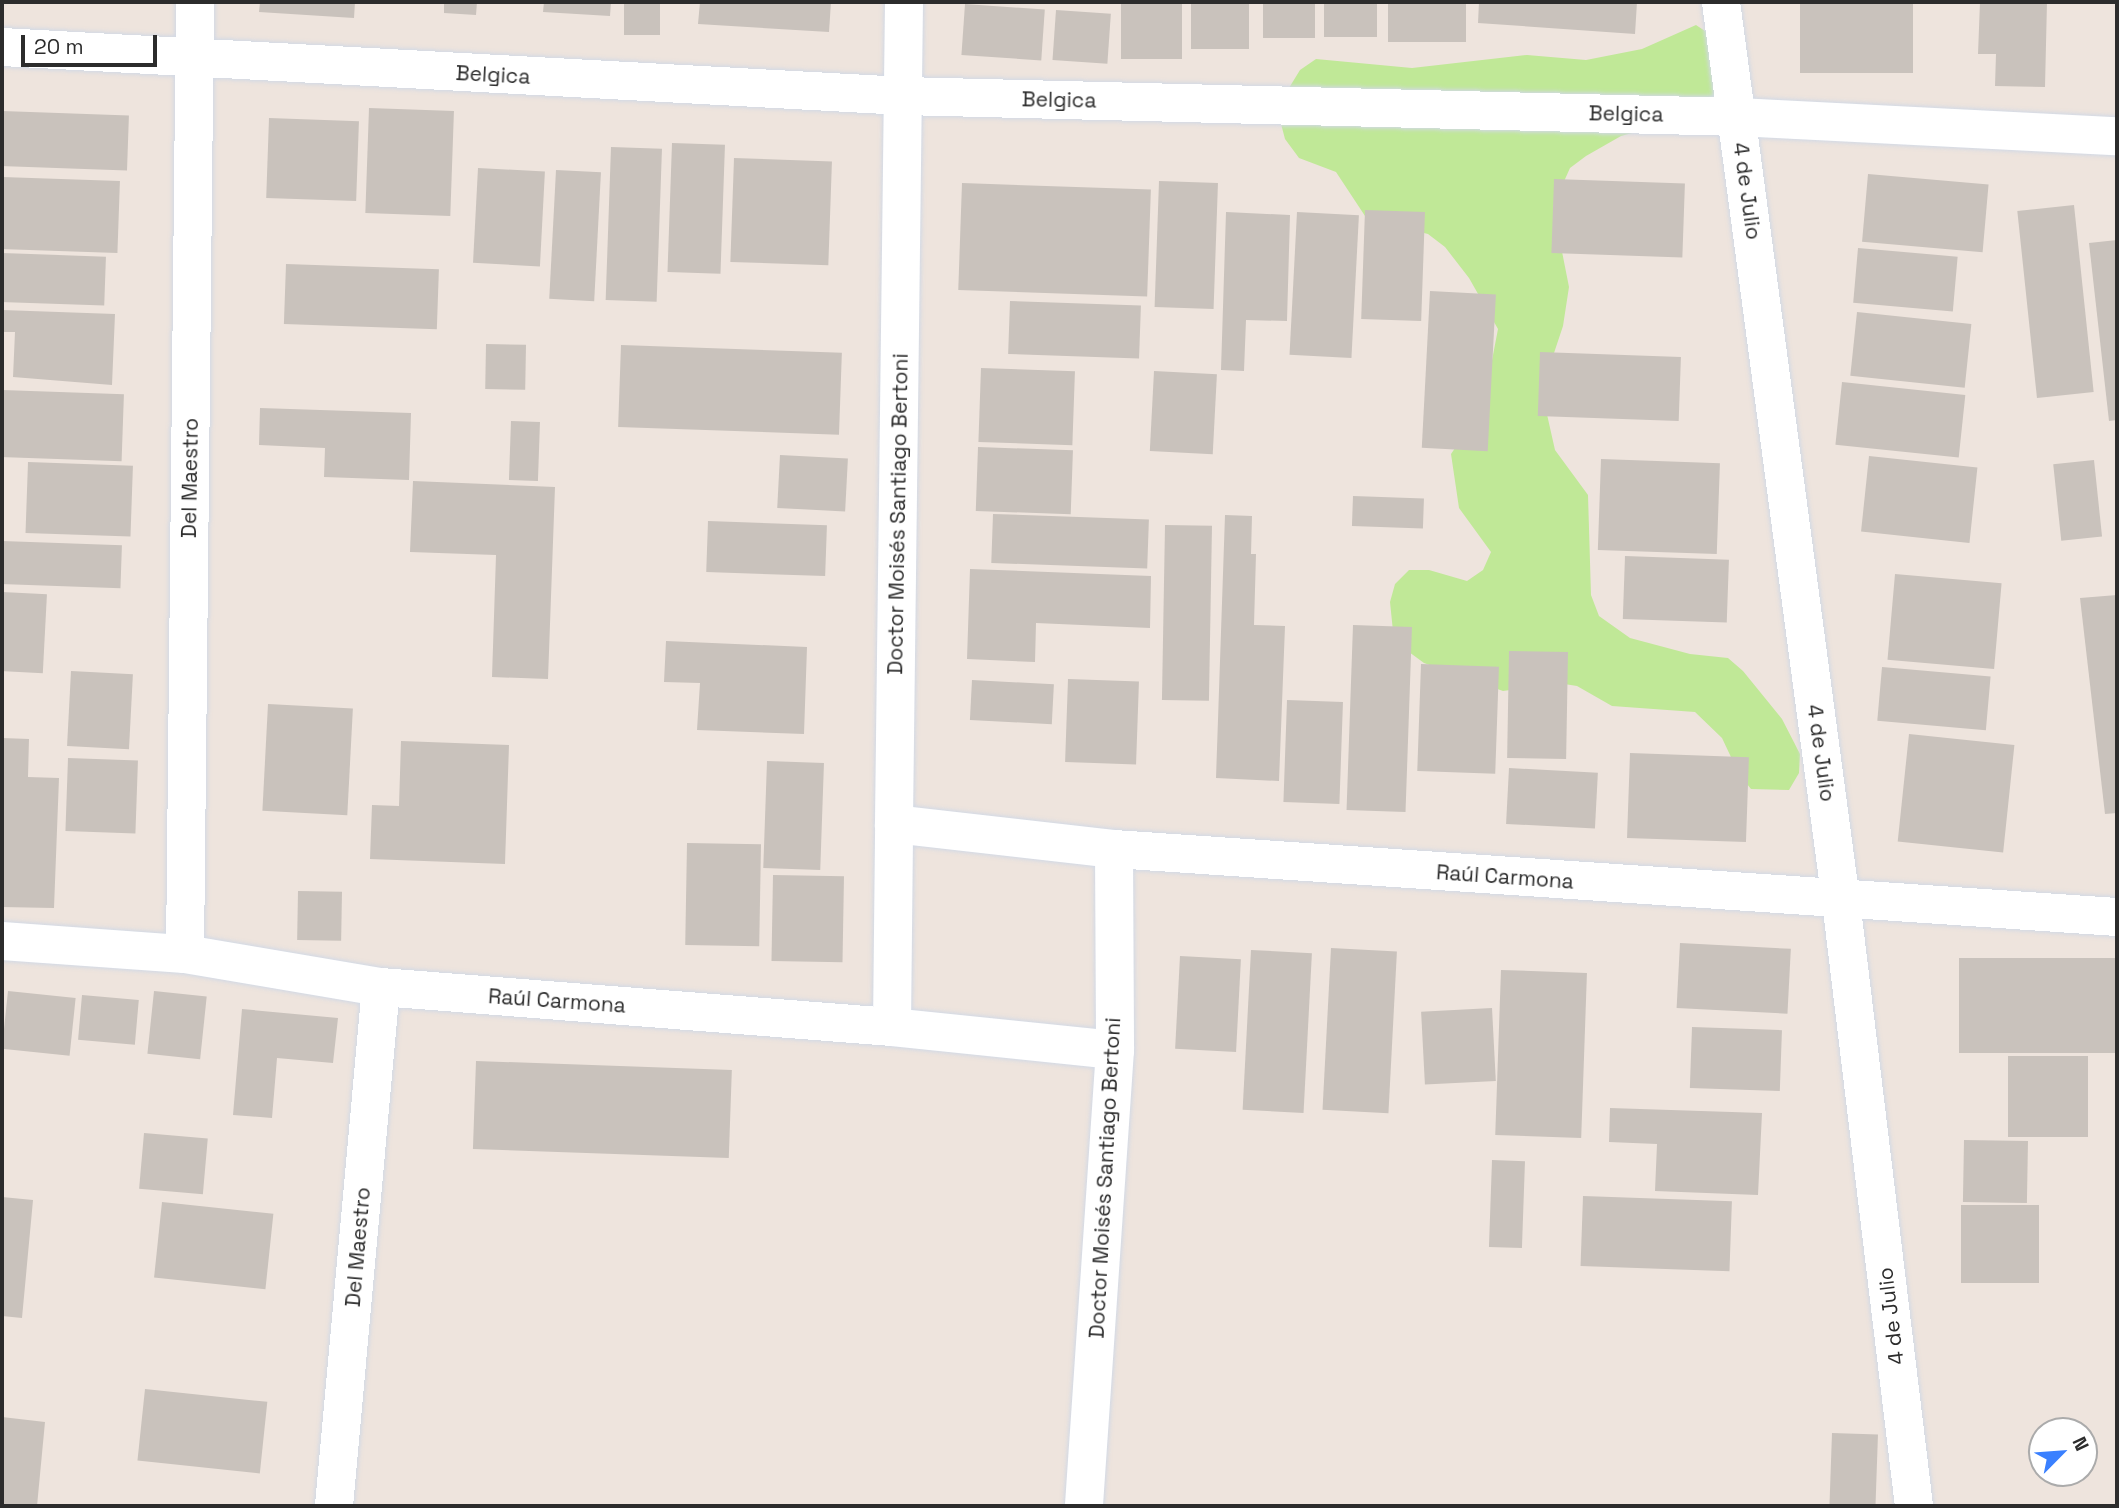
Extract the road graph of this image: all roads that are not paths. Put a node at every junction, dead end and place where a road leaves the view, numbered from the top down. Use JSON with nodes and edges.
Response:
{"nodes":[{"id":1,"x":195,"y":2,"type":"edge"},
{"id":2,"x":904,"y":2,"type":"edge"},
{"id":3,"x":1721,"y":2,"type":"edge"},
{"id":4,"x":2,"y":47,"type":"edge"},
{"id":5,"x":194,"y":60,"type":"junction"},
{"id":6,"x":903,"y":96,"type":"junction"},
{"id":7,"x":1737,"y":117,"type":"junction"},
{"id":8,"x":2117,"y":135,"type":"edge"},
{"id":9,"x":894,"y":824,"type":"junction"},
{"id":10,"x":1114,"y":849,"type":"junction"},
{"id":11,"x":1841,"y":901,"type":"junction"},
{"id":12,"x":2117,"y":917,"type":"edge"},
{"id":13,"x":2,"y":941,"type":"edge"},
{"id":14,"x":185,"y":954,"type":"junction"},
{"id":15,"x":382,"y":987,"type":"junction"},
{"id":16,"x":892,"y":1027,"type":"junction"},
{"id":17,"x":1115,"y":1050,"type":"junction"},
{"id":18,"x":334,"y":1506,"type":"edge"},
{"id":19,"x":1084,"y":1506,"type":"edge"},
{"id":20,"x":1914,"y":1506,"type":"edge"}],
"edges":[{"from":1,"to":5,"type":"street","name":"Del Maestro"},
{"from":2,"to":6,"type":"street","name":"Doctor Moisés Santiago Bertoni"},
{"from":3,"to":7,"type":"street","name":"4 de Julio"},
{"from":4,"to":5,"type":"street","name":"Belgica"},
{"from":5,"to":6,"type":"street","name":"Belgica"},
{"from":5,"to":14,"type":"street","name":"Del Maestro"},
{"from":6,"to":7,"type":"street","name":"Belgica"},
{"from":6,"to":9,"type":"street","name":"Doctor Moisés Santiago Bertoni"},
{"from":7,"to":8,"type":"street","name":"Belgica"},
{"from":7,"to":11,"type":"street","name":"4 de Julio"},
{"from":9,"to":10,"type":"street","name":"Raúl Carmona"},
{"from":9,"to":16,"type":"street","name":"Doctor Moisés Santiago Bertoni"},
{"from":10,"to":11,"type":"street","name":"Raúl Carmona"},
{"from":10,"to":17,"type":"street","name":"Doctor Moisés Santiago Bertoni"},
{"from":11,"to":12,"type":"street","name":"Raúl Carmona"},
{"from":11,"to":20,"type":"street","name":"4 de Julio"},
{"from":13,"to":14,"type":"street","name":"Raúl Carmona"},
{"from":14,"to":15,"type":"street","name":"Raúl Carmona"},
{"from":15,"to":16,"type":"street","name":"Raúl Carmona"},
{"from":15,"to":18,"type":"street","name":"Del Maestro"},
{"from":16,"to":17,"type":"street","name":"Raúl Carmona"},
{"from":17,"to":19,"type":"street","name":"Doctor Moisés Santiago Bertoni"}]}
